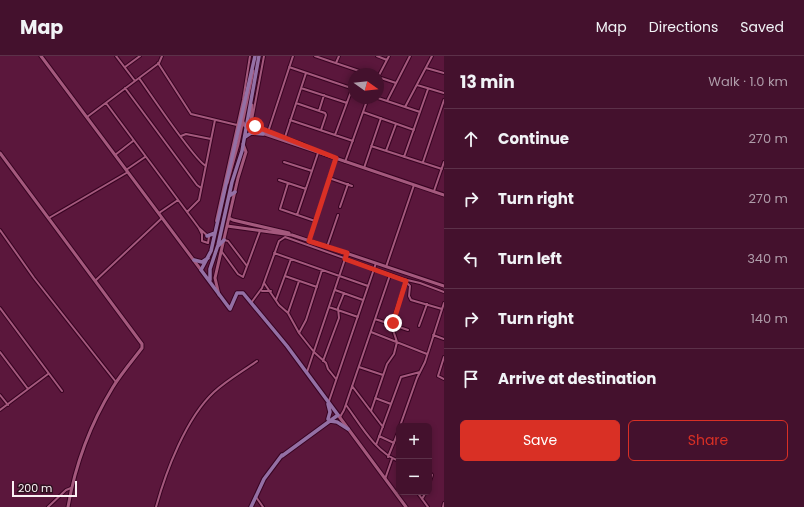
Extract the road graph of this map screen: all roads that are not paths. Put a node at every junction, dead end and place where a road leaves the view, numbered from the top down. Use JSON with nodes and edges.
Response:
{"nodes":[{"id":1,"x":42,"y":56,"type":"edge"},
{"id":2,"x":116,"y":56,"type":"edge"},
{"id":3,"x":140,"y":56,"type":"edge"},
{"id":4,"x":162,"y":56,"type":"edge"},
{"id":5,"x":250,"y":56,"type":"edge"},
{"id":6,"x":255,"y":56,"type":"edge"},
{"id":7,"x":259,"y":56,"type":"edge"},
{"id":8,"x":264,"y":56,"type":"edge"},
{"id":9,"x":293,"y":56,"type":"edge"},
{"id":10,"x":315,"y":56,"type":"edge"},
{"id":11,"x":339,"y":56,"type":"edge"},
{"id":12,"x":377,"y":56,"type":"edge"},
{"id":13,"x":389,"y":56,"type":"edge"},
{"id":14,"x":410,"y":56,"type":"edge"},
{"id":15,"x":432,"y":56,"type":"edge"},
{"id":16,"x":387,"y":60,"type":"junction"},
{"id":17,"x":336,"y":63,"type":"junction"},
{"id":18,"x":158,"y":64,"type":"junction"},
{"id":19,"x":253,"y":65,"type":"junction"},
{"id":20,"x":125,"y":67,"type":"junction"},
{"id":21,"x":289,"y":67,"type":"junction"},
{"id":22,"x":351,"y":68,"type":"edge"},
{"id":23,"x":383,"y":68,"type":"edge"},
{"id":24,"x":426,"y":68,"type":"junction"},
{"id":25,"x":306,"y":73,"type":"junction"},
{"id":26,"x":444,"y":74,"type":"edge"},
{"id":27,"x":260,"y":75,"type":"junction"},
{"id":28,"x":139,"y":78,"type":"junction"},
{"id":29,"x":384,"y":79,"type":"edge"},
{"id":30,"x":255,"y":80,"type":"junction"},
{"id":31,"x":135,"y":81,"type":"junction"},
{"id":32,"x":245,"y":82,"type":"junction"},
{"id":33,"x":396,"y":83,"type":"junction"},
{"id":34,"x":417,"y":85,"type":"junction"},
{"id":35,"x":248,"y":86,"type":"junction"},
{"id":36,"x":348,"y":87,"type":"edge"},
{"id":37,"x":125,"y":88,"type":"junction"},
{"id":38,"x":301,"y":88,"type":"junction"},
{"id":39,"x":428,"y":89,"type":"junction"},
{"id":40,"x":444,"y":93,"type":"edge"},
{"id":41,"x":324,"y":96,"type":"junction"},
{"id":42,"x":384,"y":100,"type":"edge"},
{"id":43,"x":444,"y":100,"type":"edge"},
{"id":44,"x":387,"y":101,"type":"junction"},
{"id":45,"x":106,"y":103,"type":"junction"},
{"id":46,"x":296,"y":103,"type":"junction"},
{"id":47,"x":347,"y":103,"type":"joint"},
{"id":48,"x":366,"y":104,"type":"edge"},
{"id":49,"x":252,"y":105,"type":"junction"},
{"id":50,"x":405,"y":107,"type":"junction"},
{"id":51,"x":319,"y":111,"type":"junction"},
{"id":52,"x":363,"y":112,"type":"junction"},
{"id":53,"x":420,"y":112,"type":"junction"},
{"id":54,"x":87,"y":117,"type":"junction"},
{"id":55,"x":381,"y":118,"type":"junction"},
{"id":56,"x":215,"y":120,"type":"junction"},
{"id":57,"x":290,"y":120,"type":"junction"},
{"id":58,"x":243,"y":122,"type":"junction"},
{"id":59,"x":396,"y":124,"type":"junction"},
{"id":60,"x":237,"y":125,"type":"junction"},
{"id":61,"x":247,"y":128,"type":"junction"},
{"id":62,"x":321,"y":130,"type":"junction"},
{"id":63,"x":414,"y":130,"type":"junction"},
{"id":64,"x":265,"y":132,"type":"junction"},
{"id":65,"x":335,"y":135,"type":"junction"},
{"id":66,"x":181,"y":136,"type":"junction"},
{"id":67,"x":284,"y":137,"type":"junction"},
{"id":68,"x":245,"y":138,"type":"junction"},
{"id":69,"x":211,"y":139,"type":"junction"},
{"id":70,"x":133,"y":140,"type":"junction"},
{"id":71,"x":353,"y":141,"type":"junction"},
{"id":72,"x":243,"y":144,"type":"junction"},
{"id":73,"x":371,"y":146,"type":"junction"},
{"id":74,"x":386,"y":151,"type":"junction"},
{"id":75,"x":0,"y":153,"type":"edge"},
{"id":76,"x":318,"y":153,"type":"junction"},
{"id":77,"x":115,"y":155,"type":"junction"},
{"id":78,"x":145,"y":156,"type":"junction"},
{"id":79,"x":329,"y":156,"type":"junction"},
{"id":80,"x":404,"y":157,"type":"junction"},
{"id":81,"x":336,"y":158,"type":"junction"},
{"id":82,"x":284,"y":162,"type":"dead end"},
{"id":83,"x":345,"y":162,"type":"junction"},
{"id":84,"x":422,"y":162,"type":"junction"},
{"id":85,"x":444,"y":162,"type":"edge"},
{"id":86,"x":230,"y":165,"type":"junction"},
{"id":87,"x":206,"y":166,"type":"junction"},
{"id":88,"x":364,"y":168,"type":"junction"},
{"id":89,"x":442,"y":169,"type":"junction"},
{"id":90,"x":127,"y":171,"type":"junction"},
{"id":91,"x":312,"y":171,"type":"junction"},
{"id":92,"x":329,"y":178,"type":"junction"},
{"id":93,"x":279,"y":180,"type":"dead end"},
{"id":94,"x":227,"y":183,"type":"junction"},
{"id":95,"x":288,"y":183,"type":"junction"},
{"id":96,"x":348,"y":184,"type":"junction"},
{"id":97,"x":414,"y":185,"type":"junction"},
{"id":98,"x":352,"y":186,"type":"dead end"},
{"id":99,"x":201,"y":188,"type":"junction"},
{"id":100,"x":306,"y":190,"type":"junction"},
{"id":101,"x":235,"y":192,"type":"junction"},
{"id":102,"x":434,"y":192,"type":"junction"},
{"id":103,"x":444,"y":195,"type":"edge"},
{"id":104,"x":229,"y":196,"type":"junction"},
{"id":105,"x":178,"y":200,"type":"junction"},
{"id":106,"x":340,"y":207,"type":"dead end"},
{"id":107,"x":226,"y":208,"type":"junction"},
{"id":108,"x":187,"y":212,"type":"junction"},
{"id":109,"x":159,"y":213,"type":"junction"},
{"id":110,"x":338,"y":214,"type":"dead end"},
{"id":111,"x":229,"y":216,"type":"junction"},
{"id":112,"x":297,"y":216,"type":"junction"},
{"id":113,"x":162,"y":218,"type":"junction"},
{"id":114,"x":48,"y":219,"type":"junction"},
{"id":115,"x":315,"y":222,"type":"junction"},
{"id":116,"x":244,"y":223,"type":"junction"},
{"id":117,"x":218,"y":224,"type":"junction"},
{"id":118,"x":227,"y":226,"type":"junction"},
{"id":119,"x":243,"y":227,"type":"junction"},
{"id":120,"x":199,"y":228,"type":"junction"},
{"id":121,"x":0,"y":230,"type":"edge"},
{"id":122,"x":260,"y":230,"type":"junction"},
{"id":123,"x":215,"y":234,"type":"junction"},
{"id":124,"x":208,"y":236,"type":"junction"},
{"id":125,"x":300,"y":238,"type":"junction"},
{"id":126,"x":224,"y":240,"type":"junction"},
{"id":127,"x":309,"y":241,"type":"junction"},
{"id":128,"x":213,"y":243,"type":"junction"},
{"id":129,"x":218,"y":246,"type":"junction"},
{"id":130,"x":327,"y":247,"type":"junction"},
{"id":131,"x":222,"y":252,"type":"junction"},
{"id":132,"x":347,"y":253,"type":"junction"},
{"id":133,"x":274,"y":254,"type":"junction"},
{"id":134,"x":215,"y":255,"type":"junction"},
{"id":135,"x":291,"y":259,"type":"junction"},
{"id":136,"x":345,"y":259,"type":"junction"},
{"id":137,"x":194,"y":260,"type":"junction"},
{"id":138,"x":376,"y":263,"type":"junction"},
{"id":139,"x":247,"y":266,"type":"junction"},
{"id":140,"x":386,"y":267,"type":"junction"},
{"id":141,"x":374,"y":269,"type":"junction"},
{"id":142,"x":322,"y":270,"type":"junction"},
{"id":143,"x":201,"y":271,"type":"junction"},
{"id":144,"x":390,"y":275,"type":"junction"},
{"id":145,"x":285,"y":276,"type":"junction"},
{"id":146,"x":339,"y":276,"type":"junction"},
{"id":147,"x":95,"y":281,"type":"junction"},
{"id":148,"x":406,"y":281,"type":"junction"},
{"id":149,"x":299,"y":282,"type":"junction"},
{"id":150,"x":264,"y":283,"type":"junction"},
{"id":151,"x":212,"y":284,"type":"junction"},
{"id":152,"x":368,"y":286,"type":"junction"},
{"id":153,"x":444,"y":286,"type":"edge"},
{"id":154,"x":317,"y":287,"type":"junction"},
{"id":155,"x":335,"y":290,"type":"junction"},
{"id":156,"x":260,"y":291,"type":"junction"},
{"id":157,"x":271,"y":291,"type":"junction"},
{"id":158,"x":444,"y":292,"type":"edge"},
{"id":159,"x":344,"y":293,"type":"junction"},
{"id":160,"x":219,"y":295,"type":"junction"},
{"id":161,"x":276,"y":300,"type":"junction"},
{"id":162,"x":364,"y":300,"type":"junction"},
{"id":163,"x":234,"y":302,"type":"junction"},
{"id":164,"x":444,"y":303,"type":"edge"},
{"id":165,"x":250,"y":304,"type":"junction"},
{"id":166,"x":427,"y":304,"type":"junction"},
{"id":167,"x":227,"y":305,"type":"junction"},
{"id":168,"x":329,"y":307,"type":"junction"},
{"id":169,"x":0,"y":308,"type":"edge"},
{"id":170,"x":442,"y":309,"type":"junction"},
{"id":171,"x":338,"y":310,"type":"junction"},
{"id":172,"x":288,"y":313,"type":"junction"},
{"id":173,"x":358,"y":317,"type":"junction"},
{"id":174,"x":375,"y":319,"type":"junction"},
{"id":175,"x":393,"y":325,"type":"junction"},
{"id":176,"x":419,"y":326,"type":"dead end"},
{"id":177,"x":408,"y":330,"type":"dead end"},
{"id":178,"x":371,"y":332,"type":"junction"},
{"id":179,"x":299,"y":333,"type":"junction"},
{"id":180,"x":433,"y":335,"type":"junction"},
{"id":181,"x":444,"y":339,"type":"edge"},
{"id":182,"x":397,"y":342,"type":"junction"},
{"id":183,"x":0,"y":352,"type":"edge"},
{"id":184,"x":314,"y":352,"type":"junction"},
{"id":185,"x":427,"y":354,"type":"junction"},
{"id":186,"x":444,"y":357,"type":"edge"},
{"id":187,"x":256,"y":361,"type":"dead end"},
{"id":188,"x":323,"y":361,"type":"junction"},
{"id":189,"x":443,"y":361,"type":"edge"},
{"id":190,"x":359,"y":367,"type":"junction"},
{"id":191,"x":420,"y":372,"type":"junction"},
{"id":192,"x":49,"y":373,"type":"junction"},
{"id":193,"x":307,"y":373,"type":"junction"},
{"id":194,"x":383,"y":375,"type":"junction"},
{"id":195,"x":336,"y":379,"type":"junction"},
{"id":196,"x":444,"y":379,"type":"edge"},
{"id":197,"x":116,"y":382,"type":"junction"},
{"id":198,"x":352,"y":386,"type":"junction"},
{"id":199,"x":28,"y":389,"type":"junction"},
{"id":200,"x":62,"y":391,"type":"dead end"},
{"id":201,"x":0,"y":395,"type":"edge"},
{"id":202,"x":375,"y":398,"type":"junction"},
{"id":203,"x":327,"y":401,"type":"junction"},
{"id":204,"x":391,"y":404,"type":"junction"},
{"id":205,"x":8,"y":405,"type":"junction"},
{"id":206,"x":346,"y":405,"type":"junction"},
{"id":207,"x":0,"y":410,"type":"edge"},
{"id":208,"x":371,"y":411,"type":"junction"},
{"id":209,"x":338,"y":415,"type":"junction"},
{"id":210,"x":329,"y":420,"type":"junction"},
{"id":211,"x":401,"y":423,"type":"edge"},
{"id":212,"x":383,"y":427,"type":"junction"},
{"id":213,"x":348,"y":429,"type":"junction"},
{"id":214,"x":380,"y":436,"type":"junction"},
{"id":215,"x":396,"y":438,"type":"edge"},
{"id":216,"x":394,"y":443,"type":"junction"},
{"id":217,"x":376,"y":445,"type":"junction"},
{"id":218,"x":388,"y":457,"type":"junction"},
{"id":219,"x":392,"y":459,"type":"junction"},
{"id":220,"x":396,"y":460,"type":"edge"},
{"id":221,"x":388,"y":470,"type":"junction"},
{"id":222,"x":380,"y":472,"type":"junction"},
{"id":223,"x":385,"y":478,"type":"junction"},
{"id":224,"x":71,"y":488,"type":"junction"},
{"id":225,"x":396,"y":493,"type":"edge"},
{"id":226,"x":398,"y":495,"type":"edge"},
{"id":227,"x":419,"y":495,"type":"edge"},
{"id":228,"x":424,"y":495,"type":"edge"},
{"id":229,"x":255,"y":496,"type":"junction"},
{"id":230,"x":422,"y":499,"type":"junction"},
{"id":231,"x":444,"y":503,"type":"edge"},
{"id":232,"x":48,"y":507,"type":"edge"},
{"id":233,"x":68,"y":507,"type":"edge"},
{"id":234,"x":156,"y":507,"type":"edge"},
{"id":235,"x":251,"y":507,"type":"edge"},
{"id":236,"x":263,"y":507,"type":"edge"},
{"id":237,"x":406,"y":507,"type":"edge"},
{"id":238,"x":428,"y":507,"type":"edge"},
{"id":239,"x":443,"y":507,"type":"edge"}],
"edges":[{"from":1,"to":54,"type":"street"},
{"from":2,"to":20,"type":"street"},
{"from":3,"to":20,"type":"street"},
{"from":4,"to":18,"type":"street"},
{"from":5,"to":32,"type":"street"},
{"from":6,"to":19,"type":"main road"},
{"from":7,"to":30,"type":"main road"},
{"from":8,"to":27,"type":"street"},
{"from":9,"to":21,"type":"street"},
{"from":10,"to":17,"type":"street"},
{"from":11,"to":17,"type":"street"},
{"from":12,"to":16,"type":"street"},
{"from":13,"to":16,"type":"street"},
{"from":14,"to":33,"type":"street"},
{"from":15,"to":24,"type":"street"},
{"from":16,"to":23,"type":"street"},
{"from":17,"to":22,"type":"street"},
{"from":18,"to":28,"type":"street"},
{"from":18,"to":56,"type":"street"},
{"from":19,"to":35,"type":"main road"},
{"from":19,"to":58,"type":"street"},
{"from":20,"to":31,"type":"street"},
{"from":21,"to":25,"type":"street"},
{"from":21,"to":64,"type":"street"},
{"from":24,"to":26,"type":"street"},
{"from":24,"to":34,"type":"street"},
{"from":25,"to":36,"type":"street"},
{"from":25,"to":38,"type":"street"},
{"from":27,"to":30,"type":"main road"},
{"from":27,"to":64,"type":"street"},
{"from":28,"to":31,"type":"street"},
{"from":28,"to":66,"type":"street"},
{"from":29,"to":33,"type":"street"},
{"from":30,"to":49,"type":"main road"},
{"from":31,"to":37,"type":"street"},
{"from":32,"to":35,"type":"main road"},
{"from":32,"to":60,"type":"street"},
{"from":33,"to":44,"type":"street"},
{"from":34,"to":39,"type":"street"},
{"from":34,"to":50,"type":"street"},
{"from":35,"to":86,"type":"main road"},
{"from":37,"to":45,"type":"street"},
{"from":37,"to":99,"type":"street"},
{"from":38,"to":41,"type":"street"},
{"from":38,"to":46,"type":"street"},
{"from":39,"to":40,"type":"street"},
{"from":39,"to":53,"type":"street"},
{"from":41,"to":47,"type":"street"},
{"from":41,"to":51,"type":"street"},
{"from":42,"to":44,"type":"street"},
{"from":43,"to":84,"type":"street"},
{"from":44,"to":50,"type":"street"},
{"from":45,"to":54,"type":"street"},
{"from":45,"to":70,"type":"street"},
{"from":46,"to":51,"type":"street"},
{"from":46,"to":57,"type":"street"},
{"from":47,"to":65,"type":"street"},
{"from":48,"to":52,"type":"street"},
{"from":49,"to":61,"type":"main road"},
{"from":49,"to":64,"type":"street"},
{"from":50,"to":53,"type":"street"},
{"from":51,"to":62,"type":"street"},
{"from":52,"to":55,"type":"street"},
{"from":52,"to":71,"type":"street"},
{"from":53,"to":63,"type":"street"},
{"from":54,"to":77,"type":"street"},
{"from":55,"to":59,"type":"street"},
{"from":55,"to":73,"type":"street"},
{"from":56,"to":60,"type":"street"},
{"from":56,"to":69,"type":"street"},
{"from":57,"to":62,"type":"street"},
{"from":57,"to":67,"type":"street"},
{"from":58,"to":61,"type":"street"},
{"from":58,"to":94,"type":"street"},
{"from":59,"to":63,"type":"street"},
{"from":59,"to":74,"type":"street"},
{"from":60,"to":86,"type":"street"},
{"from":61,"to":64,"type":"street"},
{"from":61,"to":68,"type":"main road"},
{"from":62,"to":65,"type":"street"},
{"from":63,"to":80,"type":"street"},
{"from":64,"to":67,"type":"street"},
{"from":64,"to":68,"type":"main road"},
{"from":64,"to":76,"type":"street"},
{"from":65,"to":71,"type":"street"},
{"from":66,"to":69,"type":"street"},
{"from":66,"to":87,"type":"street"},
{"from":67,"to":79,"type":"street"},
{"from":68,"to":72,"type":"main road"},
{"from":69,"to":87,"type":"street"},
{"from":70,"to":77,"type":"street"},
{"from":70,"to":78,"type":"street"},
{"from":71,"to":83,"type":"street"},
{"from":72,"to":101,"type":"street"},
{"from":72,"to":104,"type":"main road"},
{"from":73,"to":74,"type":"street"},
{"from":73,"to":88,"type":"street"},
{"from":74,"to":80,"type":"street"},
{"from":75,"to":114,"type":"street"},
{"from":76,"to":79,"type":"street"},
{"from":76,"to":91,"type":"street"},
{"from":77,"to":90,"type":"street"},
{"from":78,"to":90,"type":"street"},
{"from":78,"to":105,"type":"street"},
{"from":79,"to":81,"type":"street"},
{"from":80,"to":84,"type":"street"},
{"from":81,"to":83,"type":"street"},
{"from":81,"to":92,"type":"street"},
{"from":82,"to":91,"type":"street"},
{"from":83,"to":88,"type":"street"},
{"from":84,"to":89,"type":"street"},
{"from":85,"to":89,"type":"street"},
{"from":86,"to":94,"type":"main road"},
{"from":86,"to":117,"type":"street"},
{"from":87,"to":99,"type":"street"},
{"from":88,"to":97,"type":"street"},
{"from":89,"to":102,"type":"street"},
{"from":90,"to":109,"type":"street"},
{"from":90,"to":114,"type":"street"},
{"from":91,"to":100,"type":"street"},
{"from":92,"to":96,"type":"street"},
{"from":92,"to":115,"type":"street"},
{"from":93,"to":95,"type":"street"},
{"from":94,"to":117,"type":"main road"},
{"from":95,"to":100,"type":"street"},
{"from":95,"to":112,"type":"street"},
{"from":96,"to":98,"type":"street"},
{"from":96,"to":106,"type":"street"},
{"from":97,"to":102,"type":"street"},
{"from":97,"to":140,"type":"street"},
{"from":99,"to":108,"type":"street"},
{"from":100,"to":112,"type":"street"},
{"from":101,"to":104,"type":"main road"},
{"from":101,"to":111,"type":"street"},
{"from":102,"to":103,"type":"street"},
{"from":104,"to":107,"type":"main road"},
{"from":105,"to":108,"type":"street"},
{"from":105,"to":109,"type":"street"},
{"from":107,"to":111,"type":"main road"},
{"from":107,"to":129,"type":"main road"},
{"from":108,"to":120,"type":"street"},
{"from":109,"to":113,"type":"street"},
{"from":110,"to":130,"type":"street"},
{"from":111,"to":116,"type":"street"},
{"from":111,"to":118,"type":"street"},
{"from":112,"to":115,"type":"street"},
{"from":113,"to":137,"type":"street"},
{"from":113,"to":147,"type":"street"},
{"from":114,"to":147,"type":"street"},
{"from":115,"to":127,"type":"street"},
{"from":116,"to":119,"type":"street"},
{"from":116,"to":125,"type":"street"},
{"from":117,"to":123,"type":"main road"},
{"from":118,"to":119,"type":"street"},
{"from":118,"to":126,"type":"street"},
{"from":119,"to":122,"type":"street"},
{"from":120,"to":124,"type":"street"},
{"from":120,"to":124,"type":"street"},
{"from":121,"to":197,"type":"street"},
{"from":122,"to":125,"type":"street"},
{"from":122,"to":139,"type":"street"},
{"from":123,"to":124,"type":"main road"},
{"from":123,"to":128,"type":"main road"},
{"from":123,"to":129,"type":"main road"},
{"from":125,"to":127,"type":"street"},
{"from":126,"to":129,"type":"main road"},
{"from":126,"to":131,"type":"street"},
{"from":126,"to":139,"type":"street"},
{"from":127,"to":130,"type":"street"},
{"from":128,"to":137,"type":"main road"},
{"from":128,"to":143,"type":"main road"},
{"from":129,"to":134,"type":"main road"},
{"from":130,"to":132,"type":"street"},
{"from":131,"to":139,"type":"street"},
{"from":131,"to":160,"type":"street"},
{"from":132,"to":136,"type":"street"},
{"from":132,"to":138,"type":"street"},
{"from":133,"to":135,"type":"street"},
{"from":133,"to":136,"type":"street"},
{"from":133,"to":150,"type":"street"},
{"from":134,"to":143,"type":"main road"},
{"from":134,"to":151,"type":"main road"},
{"from":135,"to":142,"type":"street"},
{"from":135,"to":145,"type":"street"},
{"from":136,"to":141,"type":"street"},
{"from":136,"to":146,"type":"street"},
{"from":137,"to":143,"type":"street"},
{"from":138,"to":140,"type":"street"},
{"from":138,"to":141,"type":"street"},
{"from":140,"to":153,"type":"street"},
{"from":141,"to":144,"type":"street"},
{"from":141,"to":152,"type":"street"},
{"from":142,"to":146,"type":"street"},
{"from":142,"to":154,"type":"street"},
{"from":143,"to":151,"type":"main road"},
{"from":144,"to":148,"type":"street"},
{"from":144,"to":174,"type":"street"},
{"from":145,"to":149,"type":"street"},
{"from":145,"to":161,"type":"street"},
{"from":146,"to":152,"type":"street"},
{"from":146,"to":155,"type":"street"},
{"from":147,"to":197,"type":"street"},
{"from":148,"to":158,"type":"street"},
{"from":148,"to":166,"type":"street"},
{"from":148,"to":175,"type":"street"},
{"from":149,"to":154,"type":"street"},
{"from":149,"to":172,"type":"street"},
{"from":150,"to":156,"type":"street"},
{"from":150,"to":157,"type":"street"},
{"from":151,"to":160,"type":"main road"},
{"from":152,"to":162,"type":"street"},
{"from":154,"to":179,"type":"street"},
{"from":155,"to":159,"type":"street"},
{"from":155,"to":168,"type":"street"},
{"from":156,"to":157,"type":"street"},
{"from":156,"to":165,"type":"street"},
{"from":157,"to":161,"type":"street"},
{"from":159,"to":162,"type":"street"},
{"from":159,"to":171,"type":"street"},
{"from":160,"to":167,"type":"main road"},
{"from":161,"to":172,"type":"street"},
{"from":162,"to":173,"type":"street"},
{"from":163,"to":165,"type":"main road"},
{"from":163,"to":167,"type":"main road"},
{"from":163,"to":167,"type":"main road"},
{"from":164,"to":170,"type":"street"},
{"from":165,"to":193,"type":"main road"},
{"from":166,"to":170,"type":"street"},
{"from":166,"to":176,"type":"street"},
{"from":168,"to":171,"type":"street"},
{"from":168,"to":184,"type":"street"},
{"from":169,"to":192,"type":"street"},
{"from":170,"to":180,"type":"street"},
{"from":171,"to":173,"type":"street"},
{"from":171,"to":188,"type":"street"},
{"from":172,"to":179,"type":"street"},
{"from":173,"to":195,"type":"street"},
{"from":174,"to":175,"type":"street"},
{"from":174,"to":178,"type":"street"},
{"from":175,"to":177,"type":"street"},
{"from":175,"to":182,"type":"street"},
{"from":178,"to":182,"type":"street"},
{"from":178,"to":190,"type":"street"},
{"from":179,"to":184,"type":"street"},
{"from":180,"to":181,"type":"street"},
{"from":180,"to":185,"type":"street"},
{"from":182,"to":185,"type":"street"},
{"from":182,"to":194,"type":"street"},
{"from":183,"to":199,"type":"street"},
{"from":184,"to":188,"type":"street"},
{"from":184,"to":193,"type":"street"},
{"from":185,"to":191,"type":"street"},
{"from":186,"to":189,"type":"street"},
{"from":187,"to":234,"type":"street"},
{"from":188,"to":195,"type":"street"},
{"from":189,"to":196,"type":"street"},
{"from":190,"to":194,"type":"street"},
{"from":190,"to":198,"type":"street"},
{"from":191,"to":204,"type":"street"},
{"from":191,"to":211,"type":"street"},
{"from":192,"to":199,"type":"street"},
{"from":192,"to":200,"type":"street"},
{"from":193,"to":203,"type":"main road"},
{"from":194,"to":202,"type":"street"},
{"from":195,"to":203,"type":"street"},
{"from":197,"to":224,"type":"street"},
{"from":198,"to":206,"type":"street"},
{"from":198,"to":208,"type":"street"},
{"from":199,"to":205,"type":"street"},
{"from":201,"to":205,"type":"street"},
{"from":202,"to":204,"type":"street"},
{"from":202,"to":208,"type":"street"},
{"from":203,"to":209,"type":"main road"},
{"from":203,"to":210,"type":"main road"},
{"from":204,"to":212,"type":"street"},
{"from":205,"to":207,"type":"street"},
{"from":206,"to":209,"type":"street"},
{"from":206,"to":217,"type":"street"},
{"from":208,"to":212,"type":"street"},
{"from":209,"to":210,"type":"main road"},
{"from":209,"to":213,"type":"street"},
{"from":210,"to":213,"type":"main road"},
{"from":210,"to":229,"type":"main road"},
{"from":212,"to":214,"type":"street"},
{"from":213,"to":222,"type":"street"},
{"from":214,"to":216,"type":"street"},
{"from":214,"to":217,"type":"street"},
{"from":215,"to":216,"type":"street"},
{"from":216,"to":218,"type":"street"},
{"from":217,"to":218,"type":"street"},
{"from":218,"to":219,"type":"street"},
{"from":219,"to":220,"type":"street"},
{"from":219,"to":221,"type":"street"},
{"from":221,"to":222,"type":"street"},
{"from":221,"to":223,"type":"street"},
{"from":222,"to":223,"type":"street"},
{"from":223,"to":225,"type":"street"},
{"from":224,"to":232,"type":"street"},
{"from":224,"to":233,"type":"street"},
{"from":226,"to":237,"type":"street"},
{"from":227,"to":230,"type":"street"},
{"from":228,"to":230,"type":"street"},
{"from":229,"to":235,"type":"main road"},
{"from":229,"to":236,"type":"street"},
{"from":230,"to":238,"type":"street"},
{"from":231,"to":239,"type":"street"}]}
